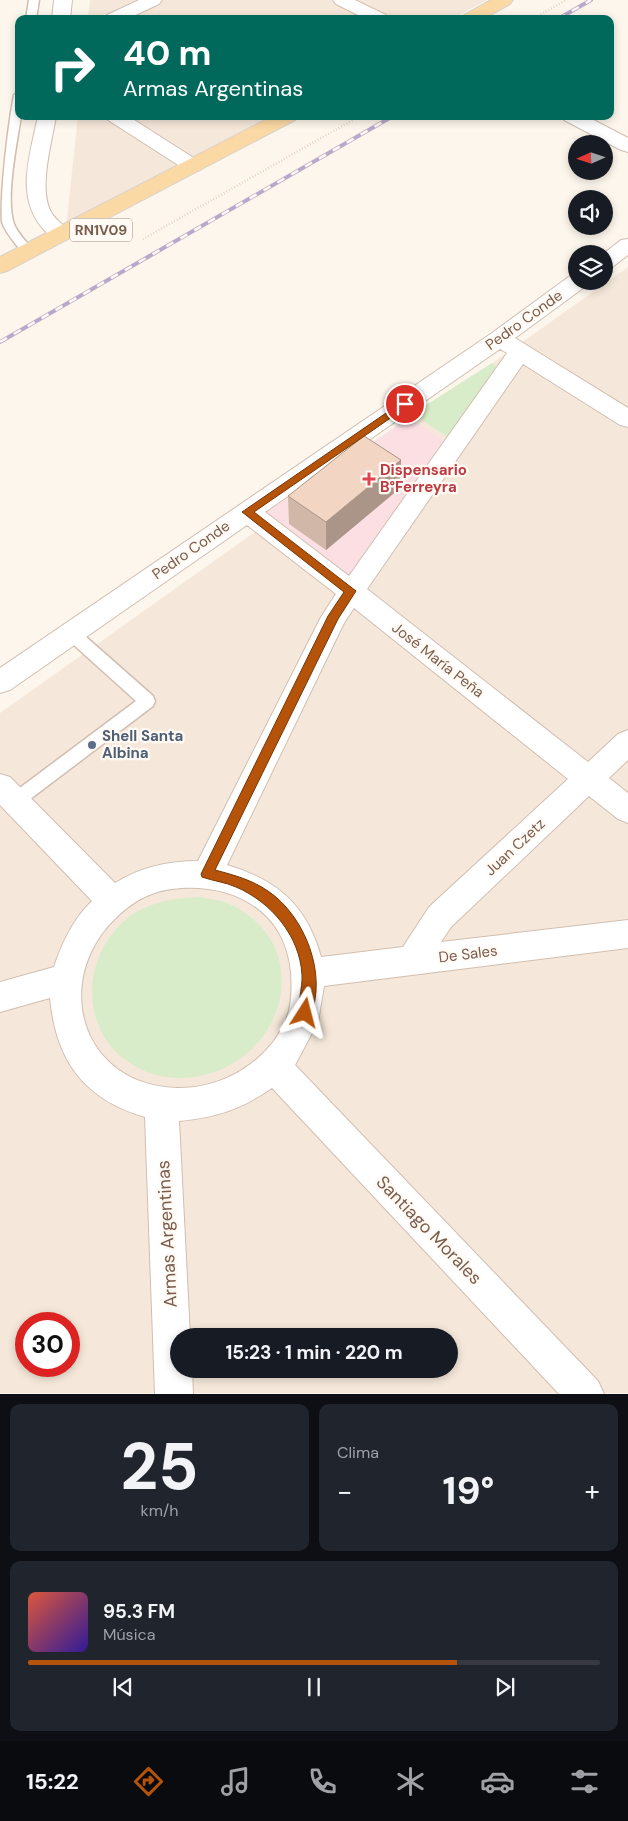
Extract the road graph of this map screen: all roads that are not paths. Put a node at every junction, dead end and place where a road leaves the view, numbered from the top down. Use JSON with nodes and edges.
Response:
{"nodes":[{"id":1,"x":34,"y":0,"type":"edge"},
{"id":2,"x":63,"y":0,"type":"edge"},
{"id":3,"x":153,"y":0,"type":"edge"},
{"id":4,"x":342,"y":0,"type":"edge"},
{"id":5,"x":504,"y":0,"type":"edge"},
{"id":6,"x":32,"y":15,"type":"edge"},
{"id":7,"x":61,"y":15,"type":"edge"},
{"id":8,"x":121,"y":15,"type":"edge"},
{"id":9,"x":372,"y":15,"type":"edge"},
{"id":10,"x":477,"y":15,"type":"edge"},
{"id":11,"x":15,"y":120,"type":"edge"},
{"id":12,"x":46,"y":120,"type":"edge"},
{"id":13,"x":121,"y":120,"type":"edge"},
{"id":14,"x":280,"y":120,"type":"edge"},
{"id":15,"x":579,"y":120,"type":"edge"},
{"id":16,"x":628,"y":146,"type":"edge"},
{"id":17,"x":193,"y":166,"type":"junction"},
{"id":18,"x":61,"y":235,"type":"junction"},
{"id":19,"x":628,"y":245,"type":"edge"},
{"id":20,"x":28,"y":252,"type":"junction"},
{"id":21,"x":613,"y":256,"type":"edge"},
{"id":22,"x":0,"y":266,"type":"edge"},
{"id":23,"x":0,"y":284,"type":"edge"},
{"id":24,"x":568,"y":290,"type":"edge"},
{"id":25,"x":510,"y":345,"type":"junction"},
{"id":26,"x":628,"y":419,"type":"edge"},
{"id":27,"x":247,"y":512,"type":"junction"},
{"id":28,"x":351,"y":591,"type":"junction"},
{"id":29,"x":71,"y":633,"type":"junction"},
{"id":30,"x":0,"y":682,"type":"edge"},
{"id":31,"x":628,"y":742,"type":"edge"},
{"id":32,"x":588,"y":779,"type":"junction"},
{"id":33,"x":7,"y":793,"type":"edge"},
{"id":34,"x":628,"y":810,"type":"edge"},
{"id":35,"x":207,"y":874,"type":"junction"},
{"id":36,"x":112,"y":901,"type":"junction"},
{"id":37,"x":628,"y":934,"type":"edge"},
{"id":38,"x":412,"y":960,"type":"junction"},
{"id":39,"x":309,"y":974,"type":"junction"},
{"id":40,"x":67,"y":979,"type":"junction"},
{"id":41,"x":0,"y":997,"type":"edge"},
{"id":42,"x":274,"y":1067,"type":"junction"},
{"id":43,"x":161,"y":1105,"type":"junction"},
{"id":44,"x":174,"y":1394,"type":"edge"},
{"id":45,"x":585,"y":1394,"type":"edge"}],
"edges":[{"from":1,"to":6,"type":"lane"},
{"from":2,"to":7,"type":"street"},
{"from":3,"to":8,"type":"street"},
{"from":4,"to":9,"type":"street"},
{"from":5,"to":10,"type":"main road"},
{"from":11,"to":20,"type":"lane"},
{"from":12,"to":18,"type":"street"},
{"from":13,"to":17,"type":"street"},
{"from":14,"to":17,"type":"main road","number":"RN1V09"},
{"from":15,"to":16,"type":"street"},
{"from":17,"to":18,"type":"main road","number":"RN1V09"},
{"from":17,"to":23,"type":"main road","number":"RN1V09"},
{"from":18,"to":20,"type":"main road","number":"RN1V09"},
{"from":19,"to":21,"type":"street"},
{"from":20,"to":22,"type":"main road","number":"RN1V09"},
{"from":24,"to":25,"type":"street","name":"Pedro Conde"},
{"from":25,"to":26,"type":"street"},
{"from":25,"to":27,"type":"street","name":"Pedro Conde"},
{"from":25,"to":28,"type":"street"},
{"from":27,"to":28,"type":"street","name":"José María Peña"},
{"from":27,"to":29,"type":"street","name":"Pedro Conde"},
{"from":28,"to":32,"type":"street","name":"José María Peña"},
{"from":28,"to":35,"type":"street"},
{"from":29,"to":30,"type":"street","name":"Pedro Conde"},
{"from":29,"to":33,"type":"lane"},
{"from":31,"to":32,"type":"street","name":"Juan Czetz"},
{"from":32,"to":34,"type":"street","name":"José María Peña"},
{"from":32,"to":38,"type":"street","name":"Juan Czetz"},
{"from":33,"to":36,"type":"street"},
{"from":35,"to":36,"type":"street"},
{"from":35,"to":39,"type":"street"},
{"from":36,"to":40,"type":"street"},
{"from":37,"to":38,"type":"street","name":"De Sales"},
{"from":38,"to":39,"type":"street","name":"De Sales"},
{"from":39,"to":42,"type":"street"},
{"from":40,"to":41,"type":"street"},
{"from":40,"to":43,"type":"street"},
{"from":42,"to":43,"type":"street"},
{"from":42,"to":45,"type":"street","name":"Santiago Morales"},
{"from":43,"to":44,"type":"street","name":"Armas Argentinas"}]}
